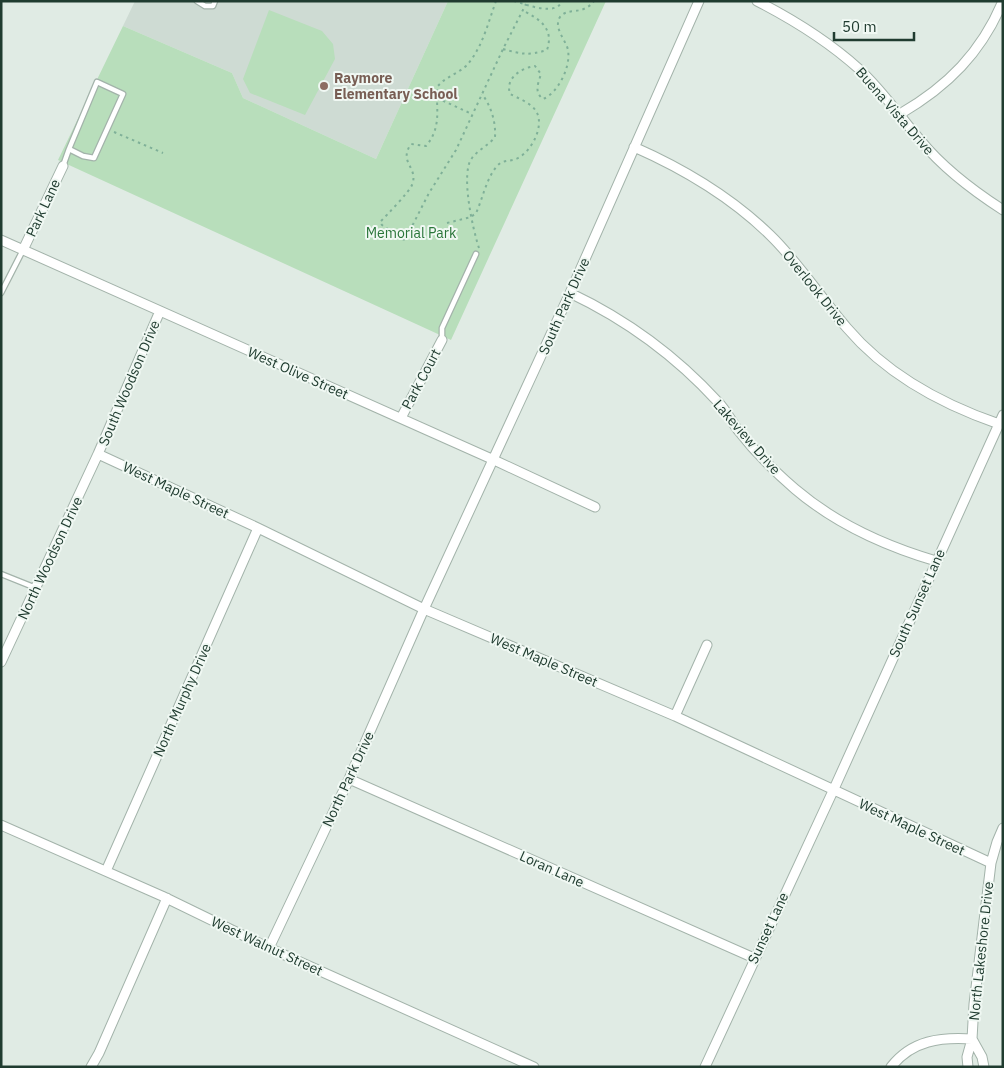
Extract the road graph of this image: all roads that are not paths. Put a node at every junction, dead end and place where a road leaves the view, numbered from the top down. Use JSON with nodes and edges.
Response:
{"nodes":[{"id":1,"x":197,"y":1,"type":"edge"},
{"id":2,"x":215,"y":1,"type":"edge"},
{"id":3,"x":699,"y":1,"type":"edge"},
{"id":4,"x":757,"y":1,"type":"edge"},
{"id":5,"x":1003,"y":1,"type":"edge"},
{"id":6,"x":900,"y":114,"type":"junction"},
{"id":7,"x":634,"y":147,"type":"junction"},
{"id":8,"x":69,"y":150,"type":"junction"},
{"id":9,"x":63,"y":166,"type":"joint"},
{"id":10,"x":1003,"y":210,"type":"edge"},
{"id":11,"x":1,"y":240,"type":"edge"},
{"id":12,"x":23,"y":250,"type":"junction"},
{"id":13,"x":476,"y":254,"type":"road end"},
{"id":14,"x":1,"y":293,"type":"edge"},
{"id":15,"x":570,"y":293,"type":"junction"},
{"id":16,"x":160,"y":311,"type":"junction"},
{"id":17,"x":442,"y":340,"type":"joint"},
{"id":18,"x":1003,"y":416,"type":"edge"},
{"id":19,"x":401,"y":418,"type":"junction"},
{"id":20,"x":999,"y":424,"type":"junction"},
{"id":21,"x":98,"y":454,"type":"junction"},
{"id":22,"x":494,"y":460,"type":"junction"},
{"id":23,"x":595,"y":506,"type":"dead end"},
{"id":24,"x":258,"y":528,"type":"junction"},
{"id":25,"x":936,"y":561,"type":"junction"},
{"id":26,"x":1,"y":574,"type":"edge"},
{"id":27,"x":36,"y":588,"type":"junction"},
{"id":28,"x":424,"y":609,"type":"junction"},
{"id":29,"x":707,"y":645,"type":"dead end"},
{"id":30,"x":1,"y":662,"type":"edge"},
{"id":31,"x":675,"y":716,"type":"junction"},
{"id":32,"x":349,"y":779,"type":"junction"},
{"id":33,"x":833,"y":791,"type":"junction"},
{"id":34,"x":1,"y":825,"type":"edge"},
{"id":35,"x":1003,"y":828,"type":"edge"},
{"id":36,"x":991,"y":863,"type":"junction"},
{"id":37,"x":106,"y":871,"type":"junction"},
{"id":38,"x":167,"y":898,"type":"junction"},
{"id":39,"x":269,"y":948,"type":"junction"},
{"id":40,"x":754,"y":958,"type":"junction"},
{"id":41,"x":972,"y":1039,"type":"junction"},
{"id":42,"x":91,"y":1067,"type":"edge"},
{"id":43,"x":534,"y":1067,"type":"edge"},
{"id":44,"x":704,"y":1067,"type":"edge"},
{"id":45,"x":891,"y":1067,"type":"edge"},
{"id":46,"x":968,"y":1067,"type":"edge"},
{"id":47,"x":984,"y":1067,"type":"edge"}],
"edges":[{"from":1,"to":2,"type":"lane"},
{"from":3,"to":7,"type":"street","name":"South Park Drive"},
{"from":4,"to":6,"type":"street","name":"Buena Vista Drive"},
{"from":5,"to":6,"type":"street"},
{"from":6,"to":10,"type":"street","name":"Buena Vista Drive"},
{"from":7,"to":15,"type":"street","name":"South Park Drive"},
{"from":7,"to":20,"type":"street","name":"Overlook Drive"},
{"from":8,"to":8,"type":"lane"},
{"from":8,"to":9,"type":"lane"},
{"from":9,"to":12,"type":"street","name":"Park Lane"},
{"from":11,"to":12,"type":"street","name":"West Olive Street"},
{"from":12,"to":14,"type":"lane"},
{"from":12,"to":16,"type":"street","name":"West Olive Street"},
{"from":13,"to":17,"type":"lane"},
{"from":15,"to":22,"type":"street","name":"South Park Drive"},
{"from":15,"to":25,"type":"street","name":"Lakeview Drive"},
{"from":16,"to":19,"type":"street","name":"West Olive Street"},
{"from":16,"to":21,"type":"street","name":"South Woodson Drive"},
{"from":17,"to":19,"type":"street","name":"Park Court"},
{"from":18,"to":20,"type":"street","name":"South Sunset Lane"},
{"from":19,"to":22,"type":"street","name":"West Olive Street"},
{"from":20,"to":25,"type":"street","name":"South Sunset Lane"},
{"from":21,"to":24,"type":"street","name":"West Maple Street"},
{"from":21,"to":27,"type":"street","name":"North Woodson Drive"},
{"from":22,"to":23,"type":"street","name":"West Olive Street"},
{"from":22,"to":28,"type":"street","name":"South Park Drive"},
{"from":24,"to":28,"type":"street","name":"West Maple Street"},
{"from":24,"to":37,"type":"street","name":"North Murphy Drive"},
{"from":25,"to":33,"type":"street","name":"South Sunset Lane"},
{"from":26,"to":27,"type":"lane"},
{"from":27,"to":30,"type":"street","name":"North Woodson Drive"},
{"from":28,"to":31,"type":"street","name":"West Maple Street"},
{"from":28,"to":32,"type":"street","name":"North Park Drive"},
{"from":29,"to":31,"type":"street"},
{"from":31,"to":33,"type":"street","name":"West Maple Street"},
{"from":32,"to":39,"type":"street","name":"North Park Drive"},
{"from":32,"to":40,"type":"street","name":"Loran Lane"},
{"from":33,"to":36,"type":"street","name":"West Maple Street"},
{"from":33,"to":40,"type":"street","name":"Sunset Lane"},
{"from":34,"to":37,"type":"street","name":"West Walnut Street"},
{"from":35,"to":36,"type":"street","name":"North Lakeshore Drive"},
{"from":36,"to":41,"type":"street","name":"North Lakeshore Drive"},
{"from":37,"to":38,"type":"street","name":"West Walnut Street"},
{"from":38,"to":39,"type":"street","name":"West Walnut Street"},
{"from":38,"to":42,"type":"street"},
{"from":39,"to":43,"type":"street","name":"West Walnut Street"},
{"from":40,"to":44,"type":"street","name":"Sunset Lane"},
{"from":41,"to":45,"type":"street"},
{"from":41,"to":46,"type":"street","name":"North Lakeshore Drive"},
{"from":41,"to":47,"type":"street","name":"North Lakeshore Drive"}]}
